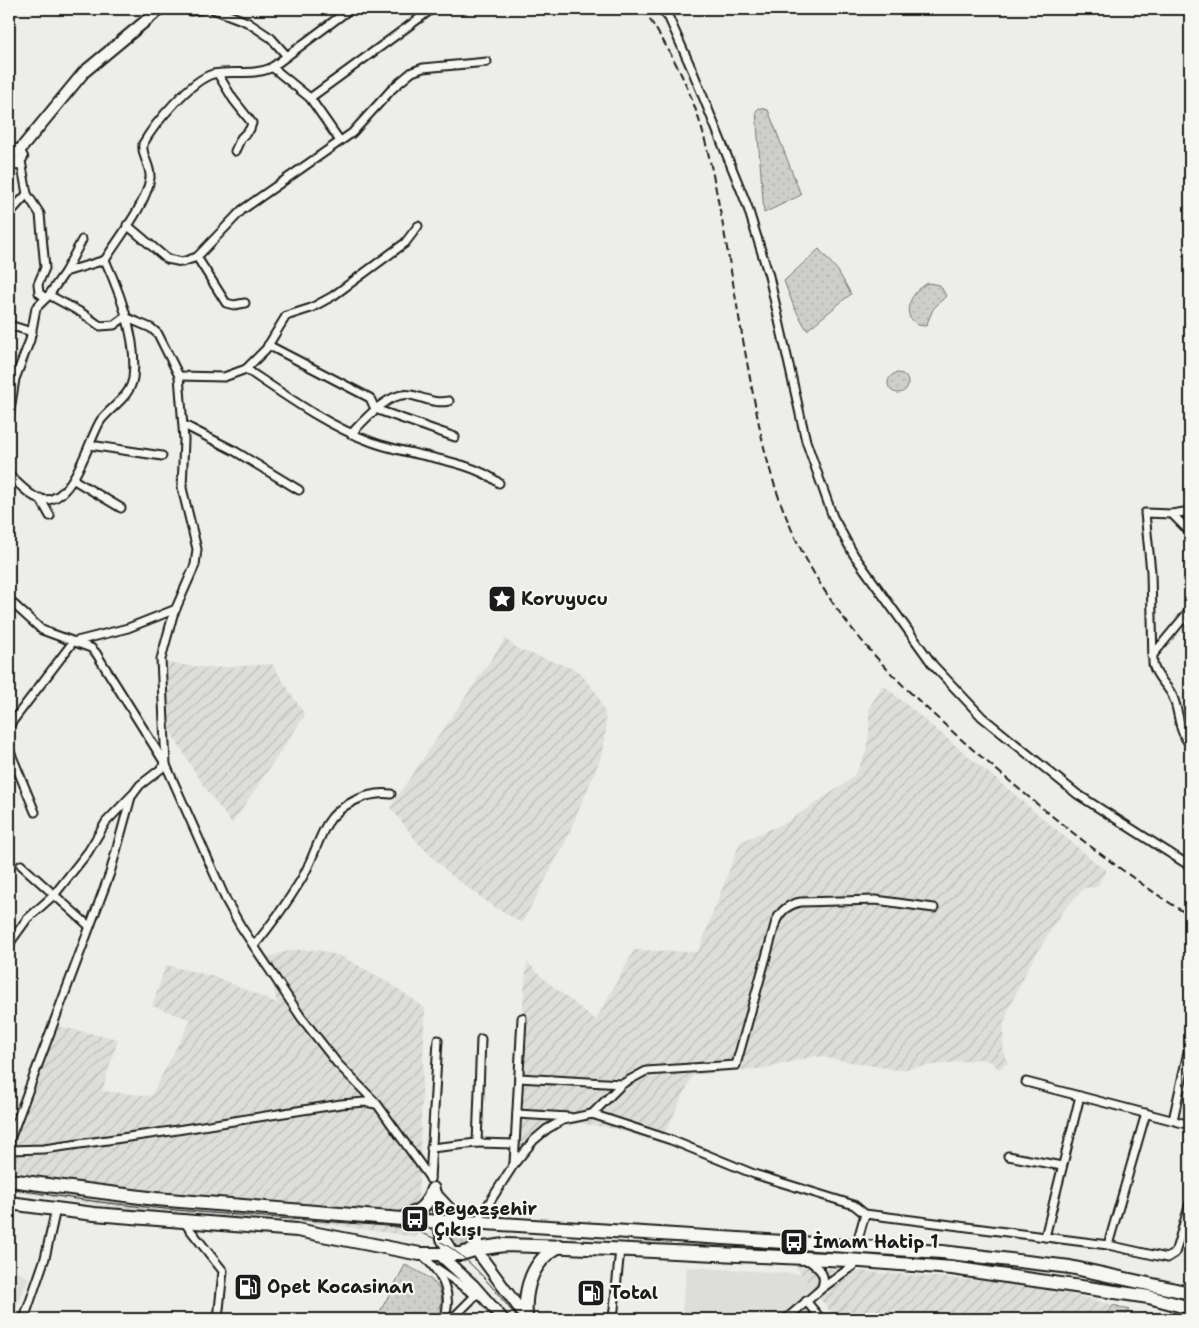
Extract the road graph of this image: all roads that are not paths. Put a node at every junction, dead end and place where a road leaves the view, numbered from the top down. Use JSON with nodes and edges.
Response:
{"nodes":[{"id":1,"x":160,"y":9,"type":"edge"},
{"id":2,"x":189,"y":9,"type":"edge"},
{"id":3,"x":202,"y":9,"type":"edge"},
{"id":4,"x":212,"y":9,"type":"edge"},
{"id":5,"x":350,"y":9,"type":"edge"},
{"id":6,"x":432,"y":9,"type":"edge"},
{"id":7,"x":661,"y":9,"type":"edge"},
{"id":8,"x":287,"y":56,"type":"junction"},
{"id":9,"x":487,"y":62,"type":"dead end"},
{"id":10,"x":272,"y":67,"type":"junction"},
{"id":11,"x":218,"y":74,"type":"junction"},
{"id":12,"x":310,"y":98,"type":"junction"},
{"id":13,"x":340,"y":141,"type":"junction"},
{"id":14,"x":235,"y":151,"type":"dead end"},
{"id":15,"x":13,"y":157,"type":"edge"},
{"id":16,"x":27,"y":194,"type":"junction"},
{"id":17,"x":9,"y":214,"type":"edge"},
{"id":18,"x":127,"y":225,"type":"junction"},
{"id":19,"x":418,"y":226,"type":"dead end"},
{"id":20,"x":82,"y":240,"type":"dead end"},
{"id":21,"x":196,"y":257,"type":"junction"},
{"id":22,"x":105,"y":260,"type":"junction"},
{"id":23,"x":65,"y":272,"type":"junction"},
{"id":24,"x":48,"y":296,"type":"junction"},
{"id":25,"x":245,"y":303,"type":"dead end"},
{"id":26,"x":125,"y":317,"type":"junction"},
{"id":27,"x":9,"y":325,"type":"edge"},
{"id":28,"x":32,"y":332,"type":"junction"},
{"id":29,"x":268,"y":345,"type":"junction"},
{"id":30,"x":246,"y":369,"type":"junction"},
{"id":31,"x":179,"y":376,"type":"junction"},
{"id":32,"x":449,"y":401,"type":"dead end"},
{"id":33,"x":375,"y":408,"type":"junction"},
{"id":34,"x":9,"y":416,"type":"edge"},
{"id":35,"x":184,"y":425,"type":"junction"},
{"id":36,"x":351,"y":434,"type":"junction"},
{"id":37,"x":455,"y":437,"type":"dead end"},
{"id":38,"x":90,"y":445,"type":"junction"},
{"id":39,"x":162,"y":456,"type":"dead end"},
{"id":40,"x":9,"y":475,"type":"edge"},
{"id":41,"x":74,"y":480,"type":"junction"},
{"id":42,"x":499,"y":483,"type":"dead end"},
{"id":43,"x":299,"y":490,"type":"dead end"},
{"id":44,"x":40,"y":498,"type":"junction"},
{"id":45,"x":121,"y":508,"type":"dead end"},
{"id":46,"x":1190,"y":511,"type":"edge"},
{"id":47,"x":1172,"y":514,"type":"junction"},
{"id":48,"x":50,"y":516,"type":"dead end"},
{"id":49,"x":1190,"y":532,"type":"edge"},
{"id":50,"x":11,"y":602,"type":"edge"},
{"id":51,"x":176,"y":609,"type":"junction"},
{"id":52,"x":1190,"y":610,"type":"edge"},
{"id":53,"x":9,"y":611,"type":"edge"},
{"id":54,"x":73,"y":642,"type":"junction"},
{"id":55,"x":1152,"y":656,"type":"junction"},
{"id":56,"x":9,"y":726,"type":"edge"},
{"id":57,"x":1190,"y":745,"type":"edge"},
{"id":58,"x":9,"y":749,"type":"edge"},
{"id":59,"x":166,"y":765,"type":"junction"},
{"id":60,"x":134,"y":793,"type":"junction"},
{"id":61,"x":391,"y":794,"type":"dead end"},
{"id":62,"x":35,"y":812,"type":"dead end"},
{"id":63,"x":21,"y":865,"type":"dead end"},
{"id":64,"x":1190,"y":866,"type":"edge"},
{"id":65,"x":54,"y":895,"type":"junction"},
{"id":66,"x":934,"y":908,"type":"dead end"},
{"id":67,"x":89,"y":926,"type":"junction"},
{"id":68,"x":9,"y":944,"type":"edge"},
{"id":69,"x":254,"y":946,"type":"junction"},
{"id":70,"x":522,"y":1018,"type":"dead end"},
{"id":71,"x":481,"y":1039,"type":"dead end"},
{"id":72,"x":438,"y":1040,"type":"dead end"},
{"id":73,"x":1188,"y":1052,"type":"dead end"},
{"id":74,"x":519,"y":1078,"type":"junction"},
{"id":75,"x":1026,"y":1082,"type":"dead end"},
{"id":76,"x":622,"y":1084,"type":"junction"},
{"id":77,"x":1080,"y":1096,"type":"junction"},
{"id":78,"x":377,"y":1104,"type":"junction"},
{"id":79,"x":517,"y":1114,"type":"junction"},
{"id":80,"x":592,"y":1114,"type":"junction"},
{"id":81,"x":1146,"y":1114,"type":"junction"},
{"id":82,"x":572,"y":1117,"type":"junction"},
{"id":83,"x":1173,"y":1120,"type":"junction"},
{"id":84,"x":1190,"y":1125,"type":"edge"},
{"id":85,"x":9,"y":1142,"type":"edge"},
{"id":86,"x":476,"y":1143,"type":"junction"},
{"id":87,"x":515,"y":1144,"type":"junction"},
{"id":88,"x":431,"y":1148,"type":"junction"},
{"id":89,"x":9,"y":1150,"type":"edge"},
{"id":90,"x":1008,"y":1156,"type":"dead end"},
{"id":91,"x":514,"y":1164,"type":"junction"},
{"id":92,"x":1062,"y":1166,"type":"junction"},
{"id":93,"x":9,"y":1180,"type":"edge"},
{"id":94,"x":431,"y":1184,"type":"junction"},
{"id":95,"x":9,"y":1203,"type":"edge"},
{"id":96,"x":1190,"y":1203,"type":"edge"},
{"id":97,"x":56,"y":1209,"type":"junction"},
{"id":98,"x":865,"y":1214,"type":"junction"},
{"id":99,"x":403,"y":1218,"type":"junction"},
{"id":100,"x":463,"y":1221,"type":"junction"},
{"id":101,"x":184,"y":1222,"type":"junction"},
{"id":102,"x":439,"y":1222,"type":"junction"},
{"id":103,"x":477,"y":1222,"type":"junction"},
{"id":104,"x":1044,"y":1237,"type":"junction"},
{"id":105,"x":1108,"y":1245,"type":"junction"},
{"id":106,"x":559,"y":1246,"type":"junction"},
{"id":107,"x":856,"y":1246,"type":"junction"},
{"id":108,"x":479,"y":1249,"type":"junction"},
{"id":109,"x":620,"y":1249,"type":"junction"},
{"id":110,"x":441,"y":1258,"type":"junction"},
{"id":111,"x":806,"y":1258,"type":"junction"},
{"id":112,"x":860,"y":1261,"type":"junction"},
{"id":113,"x":821,"y":1289,"type":"junction"},
{"id":114,"x":478,"y":1293,"type":"junction"},
{"id":115,"x":1190,"y":1293,"type":"edge"},
{"id":116,"x":806,"y":1301,"type":"junction"},
{"id":117,"x":1190,"y":1308,"type":"edge"},
{"id":118,"x":24,"y":1319,"type":"edge"},
{"id":119,"x":218,"y":1319,"type":"edge"},
{"id":120,"x":444,"y":1319,"type":"edge"},
{"id":121,"x":452,"y":1319,"type":"edge"},
{"id":122,"x":503,"y":1319,"type":"edge"},
{"id":123,"x":527,"y":1319,"type":"edge"},
{"id":124,"x":613,"y":1319,"type":"edge"},
{"id":125,"x":786,"y":1319,"type":"edge"},
{"id":126,"x":821,"y":1319,"type":"edge"}],
"edges":[{"from":1,"to":15,"type":"street"},
{"from":2,"to":3,"type":"street"},
{"from":4,"to":8,"type":"street"},
{"from":5,"to":8,"type":"street"},
{"from":6,"to":12,"type":"street"},
{"from":7,"to":64,"type":"street"},
{"from":8,"to":10,"type":"street"},
{"from":9,"to":13,"type":"street"},
{"from":10,"to":11,"type":"street"},
{"from":10,"to":12,"type":"street"},
{"from":11,"to":14,"type":"street"},
{"from":11,"to":18,"type":"street"},
{"from":12,"to":13,"type":"street"},
{"from":13,"to":21,"type":"street"},
{"from":15,"to":16,"type":"street"},
{"from":16,"to":17,"type":"street"},
{"from":16,"to":24,"type":"street"},
{"from":18,"to":21,"type":"street"},
{"from":18,"to":22,"type":"street"},
{"from":19,"to":29,"type":"street"},
{"from":20,"to":23,"type":"street"},
{"from":21,"to":25,"type":"street"},
{"from":22,"to":23,"type":"street"},
{"from":22,"to":26,"type":"street"},
{"from":23,"to":24,"type":"street"},
{"from":24,"to":26,"type":"street"},
{"from":24,"to":28,"type":"street"},
{"from":26,"to":31,"type":"street"},
{"from":26,"to":38,"type":"street"},
{"from":27,"to":28,"type":"street"},
{"from":28,"to":34,"type":"street"},
{"from":29,"to":30,"type":"street"},
{"from":29,"to":33,"type":"street"},
{"from":30,"to":31,"type":"street"},
{"from":30,"to":36,"type":"street"},
{"from":31,"to":35,"type":"street"},
{"from":32,"to":33,"type":"street"},
{"from":33,"to":36,"type":"street"},
{"from":33,"to":37,"type":"street"},
{"from":35,"to":43,"type":"street"},
{"from":35,"to":51,"type":"street"},
{"from":36,"to":42,"type":"street"},
{"from":38,"to":39,"type":"street"},
{"from":38,"to":41,"type":"street"},
{"from":40,"to":44,"type":"street"},
{"from":41,"to":44,"type":"street"},
{"from":41,"to":45,"type":"street"},
{"from":44,"to":48,"type":"street"},
{"from":46,"to":47,"type":"street"},
{"from":47,"to":49,"type":"street"},
{"from":47,"to":55,"type":"street"},
{"from":50,"to":53,"type":"street"},
{"from":50,"to":54,"type":"street"},
{"from":51,"to":54,"type":"street"},
{"from":51,"to":59,"type":"street"},
{"from":52,"to":55,"type":"street"},
{"from":54,"to":56,"type":"street"},
{"from":54,"to":59,"type":"street"},
{"from":55,"to":57,"type":"street"},
{"from":58,"to":62,"type":"street"},
{"from":59,"to":60,"type":"street"},
{"from":59,"to":69,"type":"street"},
{"from":60,"to":65,"type":"street"},
{"from":60,"to":67,"type":"street"},
{"from":61,"to":69,"type":"street"},
{"from":63,"to":65,"type":"street"},
{"from":65,"to":67,"type":"street"},
{"from":65,"to":68,"type":"street"},
{"from":66,"to":76,"type":"street"},
{"from":67,"to":85,"type":"street"},
{"from":69,"to":78,"type":"street"},
{"from":70,"to":74,"type":"street"},
{"from":71,"to":86,"type":"street"},
{"from":72,"to":88,"type":"street"},
{"from":73,"to":83,"type":"street"},
{"from":74,"to":76,"type":"street"},
{"from":74,"to":79,"type":"street"},
{"from":75,"to":77,"type":"street"},
{"from":76,"to":80,"type":"street"},
{"from":77,"to":81,"type":"street"},
{"from":77,"to":92,"type":"street"},
{"from":78,"to":89,"type":"street"},
{"from":78,"to":94,"type":"street"},
{"from":79,"to":82,"type":"street"},
{"from":79,"to":87,"type":"street"},
{"from":80,"to":82,"type":"street"},
{"from":80,"to":98,"type":"street"},
{"from":81,"to":83,"type":"street"},
{"from":81,"to":105,"type":"street"},
{"from":82,"to":91,"type":"street"},
{"from":83,"to":84,"type":"street"},
{"from":86,"to":87,"type":"street"},
{"from":86,"to":88,"type":"street"},
{"from":87,"to":91,"type":"street"},
{"from":88,"to":94,"type":"street"},
{"from":90,"to":92,"type":"street"},
{"from":91,"to":103,"type":"street"},
{"from":92,"to":104,"type":"street"},
{"from":93,"to":99,"type":"highway"},
{"from":94,"to":99,"type":"highway"},
{"from":94,"to":100,"type":"street"},
{"from":94,"to":102,"type":"street"},
{"from":95,"to":97,"type":"highway"},
{"from":96,"to":105,"type":"street"},
{"from":97,"to":101,"type":"highway"},
{"from":97,"to":118,"type":"street"},
{"from":98,"to":104,"type":"street"},
{"from":98,"to":107,"type":"street"},
{"from":99,"to":102,"type":"highway"},
{"from":100,"to":102,"type":"highway"},
{"from":100,"to":103,"type":"highway"},
{"from":100,"to":108,"type":"highway"},
{"from":101,"to":110,"type":"highway"},
{"from":101,"to":119,"type":"street"},
{"from":102,"to":110,"type":"highway"},
{"from":103,"to":107,"type":"highway"},
{"from":104,"to":105,"type":"street"},
{"from":106,"to":108,"type":"highway"},
{"from":106,"to":109,"type":"highway"},
{"from":106,"to":123,"type":"highway"},
{"from":107,"to":115,"type":"highway"},
{"from":108,"to":110,"type":"highway"},
{"from":108,"to":123,"type":"street"},
{"from":109,"to":111,"type":"highway"},
{"from":109,"to":124,"type":"street"},
{"from":110,"to":114,"type":"street"},
{"from":110,"to":120,"type":"street"},
{"from":111,"to":112,"type":"highway"},
{"from":111,"to":113,"type":"street"},
{"from":112,"to":113,"type":"street"},
{"from":112,"to":117,"type":"highway"},
{"from":113,"to":116,"type":"street"},
{"from":114,"to":121,"type":"street"},
{"from":114,"to":122,"type":"street"},
{"from":116,"to":125,"type":"street"},
{"from":116,"to":126,"type":"street"}]}
